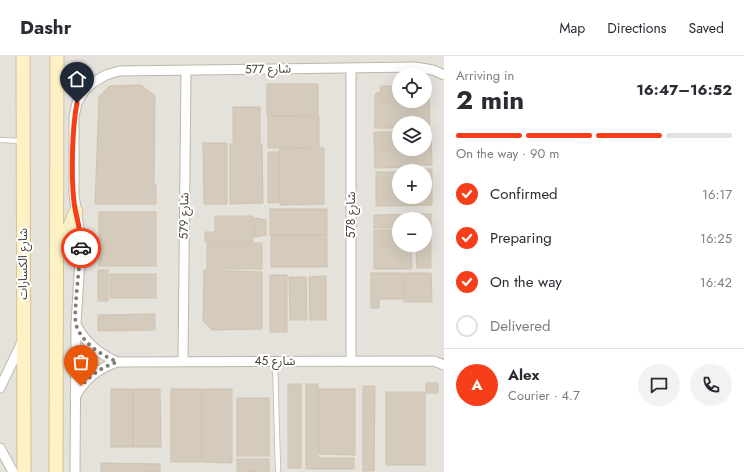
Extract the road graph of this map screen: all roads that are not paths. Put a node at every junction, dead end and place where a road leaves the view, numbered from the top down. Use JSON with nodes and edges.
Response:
{"nodes":[{"id":1,"x":23,"y":56,"type":"edge"},
{"id":2,"x":57,"y":56,"type":"edge"},
{"id":3,"x":351,"y":68,"type":"junction"},
{"id":4,"x":186,"y":71,"type":"junction"},
{"id":5,"x":444,"y":75,"type":"edge"},
{"id":6,"x":0,"y":140,"type":"edge"},
{"id":7,"x":23,"y":141,"type":"junction"},
{"id":8,"x":76,"y":210,"type":"junction"},
{"id":9,"x":56,"y":258,"type":"junction"},
{"id":10,"x":76,"y":324,"type":"junction"},
{"id":11,"x":22,"y":341,"type":"junction"},
{"id":12,"x":444,"y":358,"type":"edge"},
{"id":13,"x":183,"y":361,"type":"junction"},
{"id":14,"x":275,"y":361,"type":"junction"},
{"id":15,"x":350,"y":361,"type":"junction"},
{"id":16,"x":434,"y":361,"type":"junction"},
{"id":17,"x":117,"y":362,"type":"junction"},
{"id":18,"x":444,"y":365,"type":"edge"},
{"id":19,"x":0,"y":388,"type":"edge"},
{"id":20,"x":74,"y":398,"type":"junction"},
{"id":21,"x":0,"y":448,"type":"edge"},
{"id":22,"x":278,"y":470,"type":"dead end"},
{"id":23,"x":13,"y":472,"type":"edge"},
{"id":24,"x":24,"y":472,"type":"edge"},
{"id":25,"x":56,"y":472,"type":"edge"},
{"id":26,"x":75,"y":472,"type":"edge"}],
"edges":[{"from":1,"to":7,"type":"street","name":"شارع الكسارات"},
{"from":2,"to":9,"type":"street"},
{"from":3,"to":4,"type":"street","name":"شارع 577"},
{"from":3,"to":5,"type":"street","name":"شارع 577"},
{"from":3,"to":15,"type":"street","name":"شارع 578"},
{"from":4,"to":8,"type":"street","name":"شارع 577"},
{"from":4,"to":13,"type":"street","name":"شارع 579"},
{"from":6,"to":7,"type":"lane"},
{"from":7,"to":11,"type":"street","name":"شارع الكسارات"},
{"from":8,"to":9,"type":"street"},
{"from":8,"to":10,"type":"street"},
{"from":9,"to":25,"type":"street"},
{"from":10,"to":17,"type":"street","name":"شارع 45"},
{"from":10,"to":20,"type":"street"},
{"from":11,"to":19,"type":"street"},
{"from":11,"to":24,"type":"street","name":"شارع الكسارات"},
{"from":12,"to":16,"type":"street","name":"شارع 45"},
{"from":13,"to":14,"type":"street","name":"شارع 45"},
{"from":13,"to":17,"type":"street","name":"شارع 45"},
{"from":14,"to":15,"type":"street","name":"شارع 45"},
{"from":14,"to":22,"type":"lane"},
{"from":15,"to":16,"type":"street","name":"شارع 45"},
{"from":16,"to":18,"type":"street","name":"شارع 45"},
{"from":17,"to":20,"type":"street","name":"شارع 45"},
{"from":20,"to":26,"type":"street"},
{"from":21,"to":23,"type":"street"}]}
